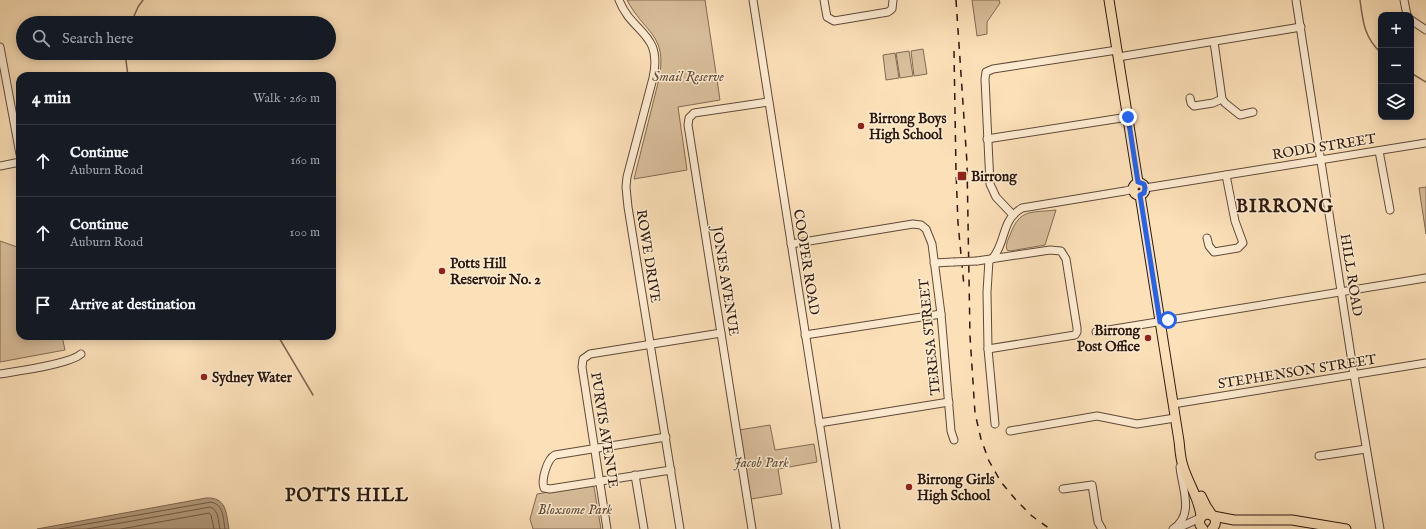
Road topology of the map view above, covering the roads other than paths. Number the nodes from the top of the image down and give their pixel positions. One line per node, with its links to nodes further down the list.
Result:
1 (619, 0): 42 (street, ROWE DRIVE)
2 (753, 0): 17 (street, COOPER ROAD)
3 (824, 0): 4 (street)
4 (893, 0)
5 (1109, 0): 14 (main road)
6 (1296, 0): 10 (street, HILL ROAD)
7 (1404, 0): 8 (street)
8 (1406, 12)
9 (1414, 22): 11 (street)
10 (1301, 27): 12 (street); 24 (street, HILL ROAD)
11 (1426, 30)
12 (1214, 42): 14 (street); 16 (street)
13 (0, 48): 20 (street)
14 (1117, 53): 19 (main road); 21 (street)
15 (1190, 98): 16 (street)
16 (1222, 99): 18 (street)
17 (768, 102): 32 (street, COOPER ROAD); 40 (street, JONES AVENUE)
18 (1253, 112)
19 (1128, 117): 21 (street); 28 (main road)
20 (16, 133)
21 (987, 139): 30 (street)
22 (1426, 143): 23 (street, RODD STREET)
23 (1379, 151): 24 (street, RODD STREET); 29 (street)
24 (1321, 159): 27 (street, RODD STREET); 36 (street, HILL ROAD)
25 (16, 163): 26 (street)
26 (0, 166)
27 (1226, 175): 28 (street, RODD STREET); 31 (street)
28 (1139, 188): 30 (street, RODD STREET); 38 (main road)
29 (1390, 210)
30 (1013, 215): 33 (street)
31 (1207, 238)
32 (791, 244): 34 (street, TERESA STREET); 41 (street, COOPER ROAD)
33 (991, 260): 34 (street, bridge); 43 (street); 43 (street)
34 (934, 263): 37 (street, TERESA STREET)
35 (1426, 278): 36 (street)
36 (1341, 291): 38 (street); 47 (street, HILL ROAD)
37 (941, 314): 41 (street); 48 (street, TERESA STREET)
38 (1160, 322): 39 (street); 49 (main road)
39 (1096, 332)
40 (721, 333): 42 (street); 72 (street, JONES AVENUE)
41 (805, 335): 51 (street, COOPER ROAD)
42 (650, 344): 54 (street, ROWE DRIVE); 57 (street, PURVIS AVENUE)
43 (988, 349): 52 (street)
44 (82, 354): 46 (street)
45 (1426, 363): 47 (street, STEPHENSON STREET)
46 (0, 374)
47 (1354, 375): 49 (street, STEPHENSON STREET); 58 (street, HILL ROAD)
48 (949, 402): 51 (street); 55 (street, TERESA STREET)
49 (1173, 404): 50 (main road)
50 (1175, 418): 53 (street); 56 (main road)
51 (819, 423): 73 (street, COOPER ROAD)
52 (995, 424)
53 (1010, 431)
54 (666, 438): 57 (street); 61 (street, ROWE DRIVE)
55 (954, 440)
56 (1179, 441): 59 (main road); 65 (main road)
57 (595, 448): 63 (street, PURVIS AVENUE); 63 (street)
58 (1366, 449): 60 (street); 80 (street, HILL ROAD)
59 (1180, 454): 66 (main road); 75 (street)
60 (1319, 456)
61 (671, 470): 62 (street); 71 (street, ROWE DRIVE)
62 (635, 475): 63 (street); 70 (street)
63 (600, 481): 69 (street, PURVIS AVENUE)
64 (1063, 489): 74 (street)
65 (1212, 515): 66 (main road); 67 (main road); 68 (main road)
66 (1200, 518): 76 (street); 78 (main road)
67 (1234, 520): 68 (main road); 79 (main road)
68 (1214, 528)
69 (607, 529)
70 (644, 529)
71 (680, 529)
72 (752, 529)
73 (836, 529)
74 (1102, 529)
75 (1173, 529)
76 (1176, 529)
77 (1182, 529): 78 (street)
78 (1203, 529)
79 (1346, 529)
80 (1380, 529)

